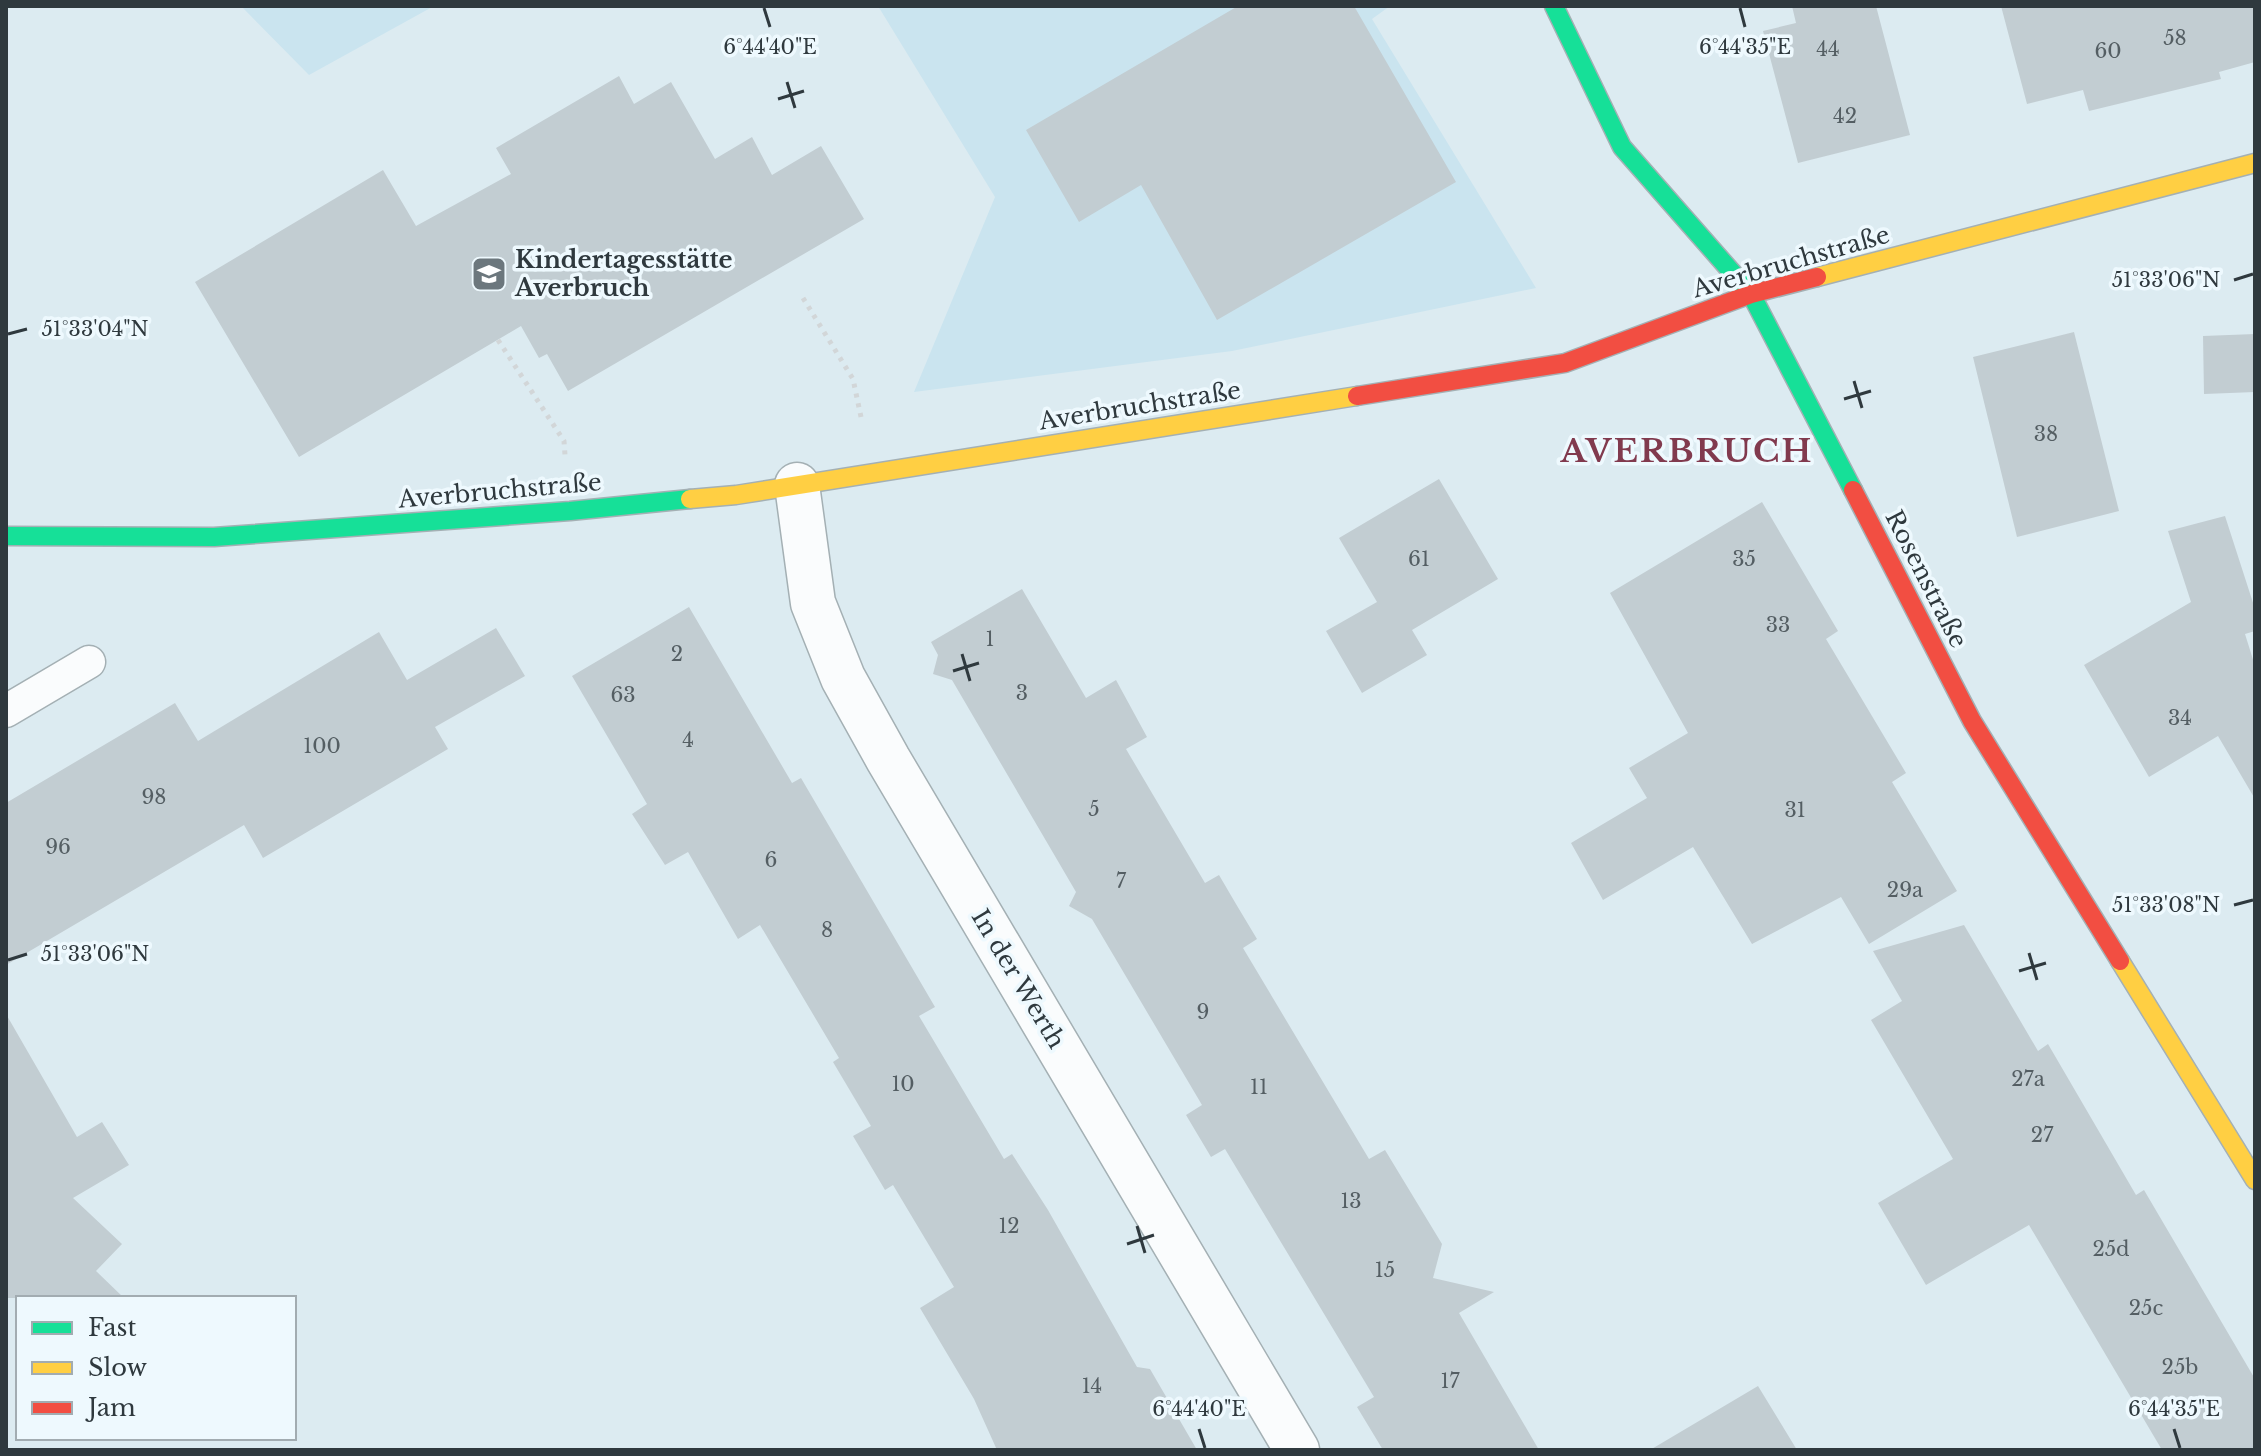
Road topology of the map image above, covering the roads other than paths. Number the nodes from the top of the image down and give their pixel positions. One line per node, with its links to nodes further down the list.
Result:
1 (1554, 6): 3 (street, Rosenstraße)
2 (2255, 163): 3 (street, Averbruchstraße)
3 (1751, 294): 4 (street, Averbruchstraße); 8 (street, Rosenstraße)
4 (797, 485): 5 (street, Averbruchstraße); 9 (street, In der Werth)
5 (6, 536)
6 (89, 662): 7 (lane)
7 (6, 711)
8 (2255, 1180)
9 (1297, 1450)

